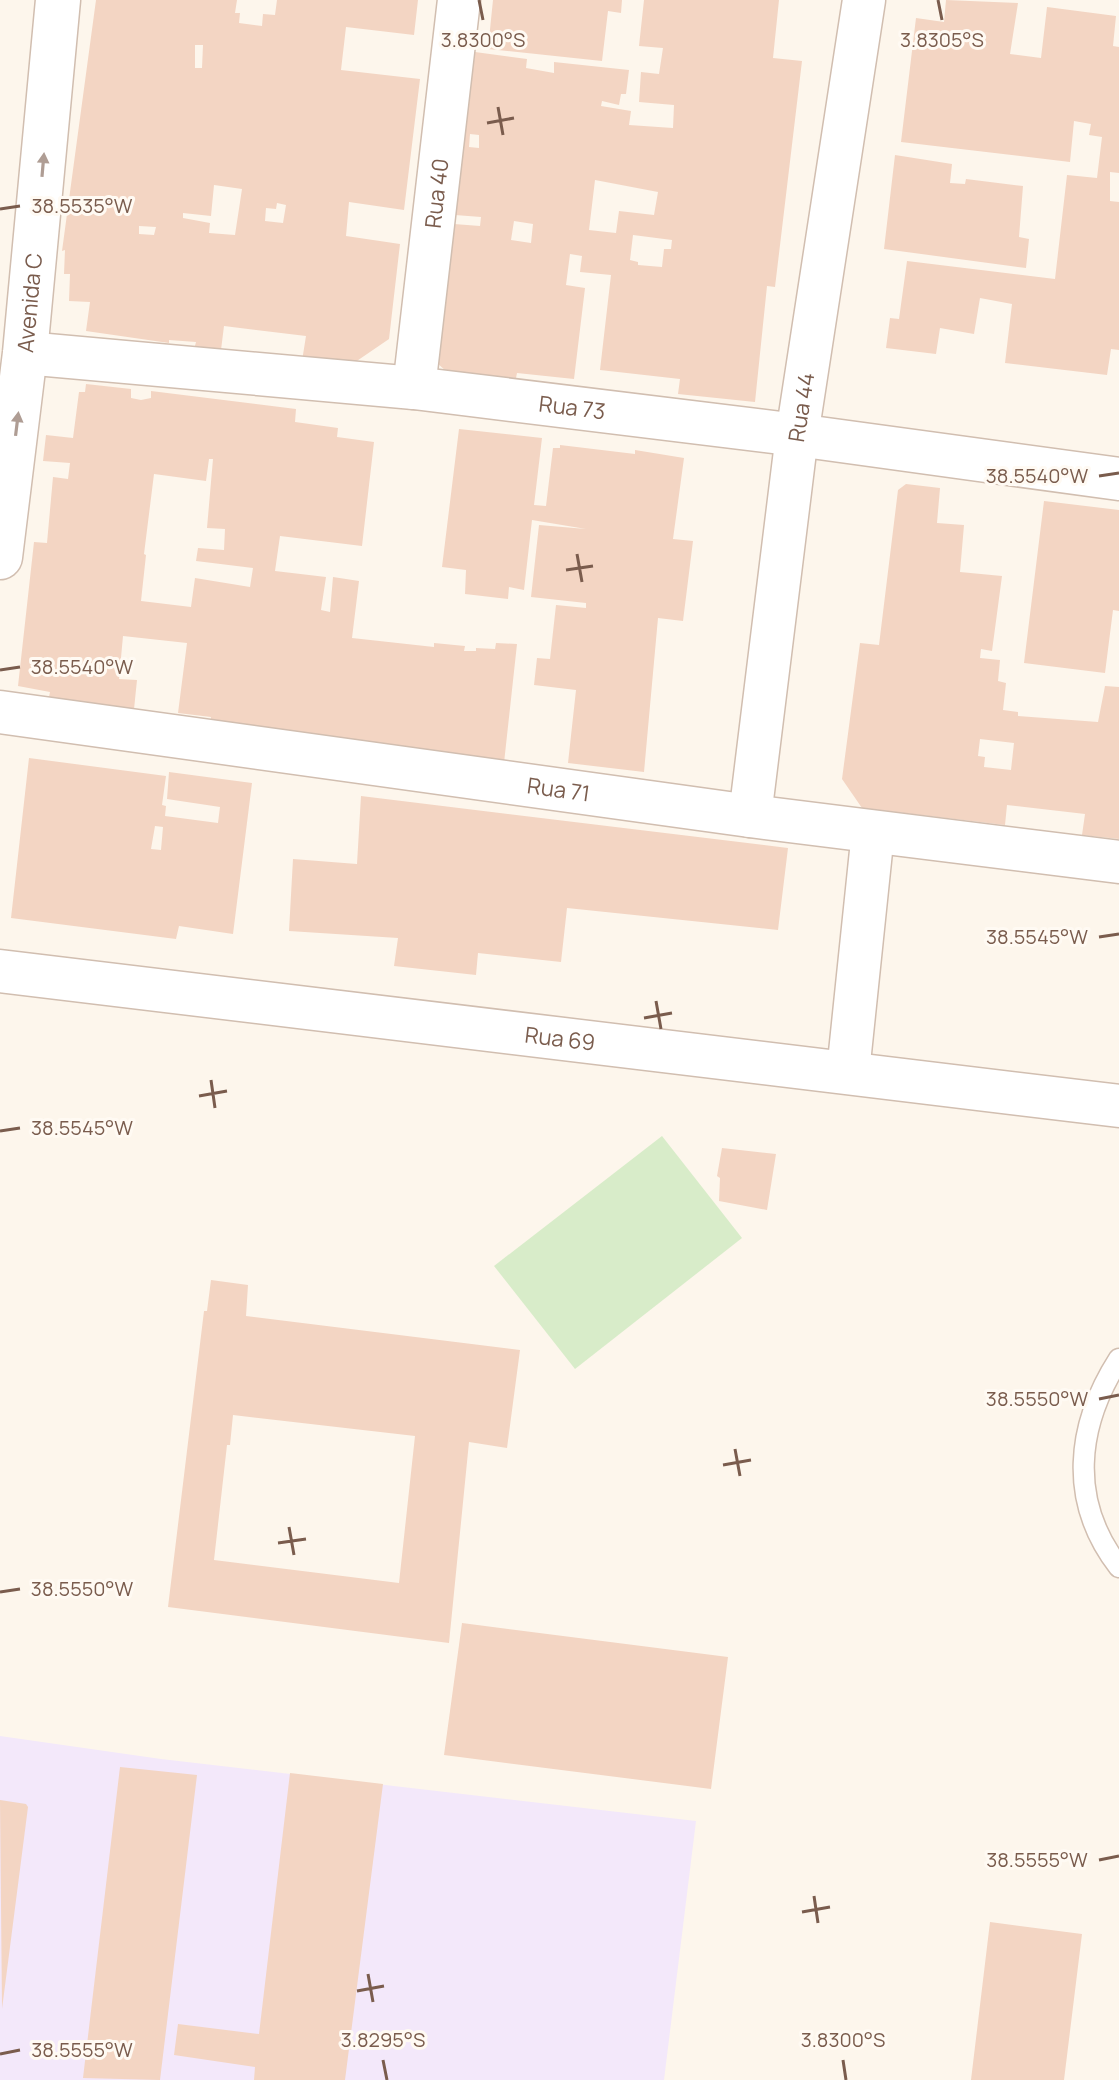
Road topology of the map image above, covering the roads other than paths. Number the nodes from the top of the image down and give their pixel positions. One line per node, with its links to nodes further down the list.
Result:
1 (58, 0): 4 (street, Avenida C, one-way to 1)
2 (459, 0): 5 (street, Rua 40)
3 (864, 0): 6 (street, Rua 44)
4 (25, 353): 5 (street, Rua 73); 8 (street, Avenida C, one-way to 4)
5 (414, 388): 6 (street, Rua 73)
6 (797, 435): 7 (street, Rua 73); 10 (street, Rua 44)
7 (1119, 479)
8 (0, 557)
9 (0, 712): 10 (street, Rua 71)
10 (750, 816): 11 (street, Rua 71)
11 (873, 832): 12 (street, Rua 71); 14 (street)
12 (1119, 862)
13 (0, 971): 14 (street, Rua 69)
14 (848, 1072): 15 (street, Rua 69)
15 (1119, 1106)
16 (1119, 1359): 17 (lane)
17 (1119, 1567)

